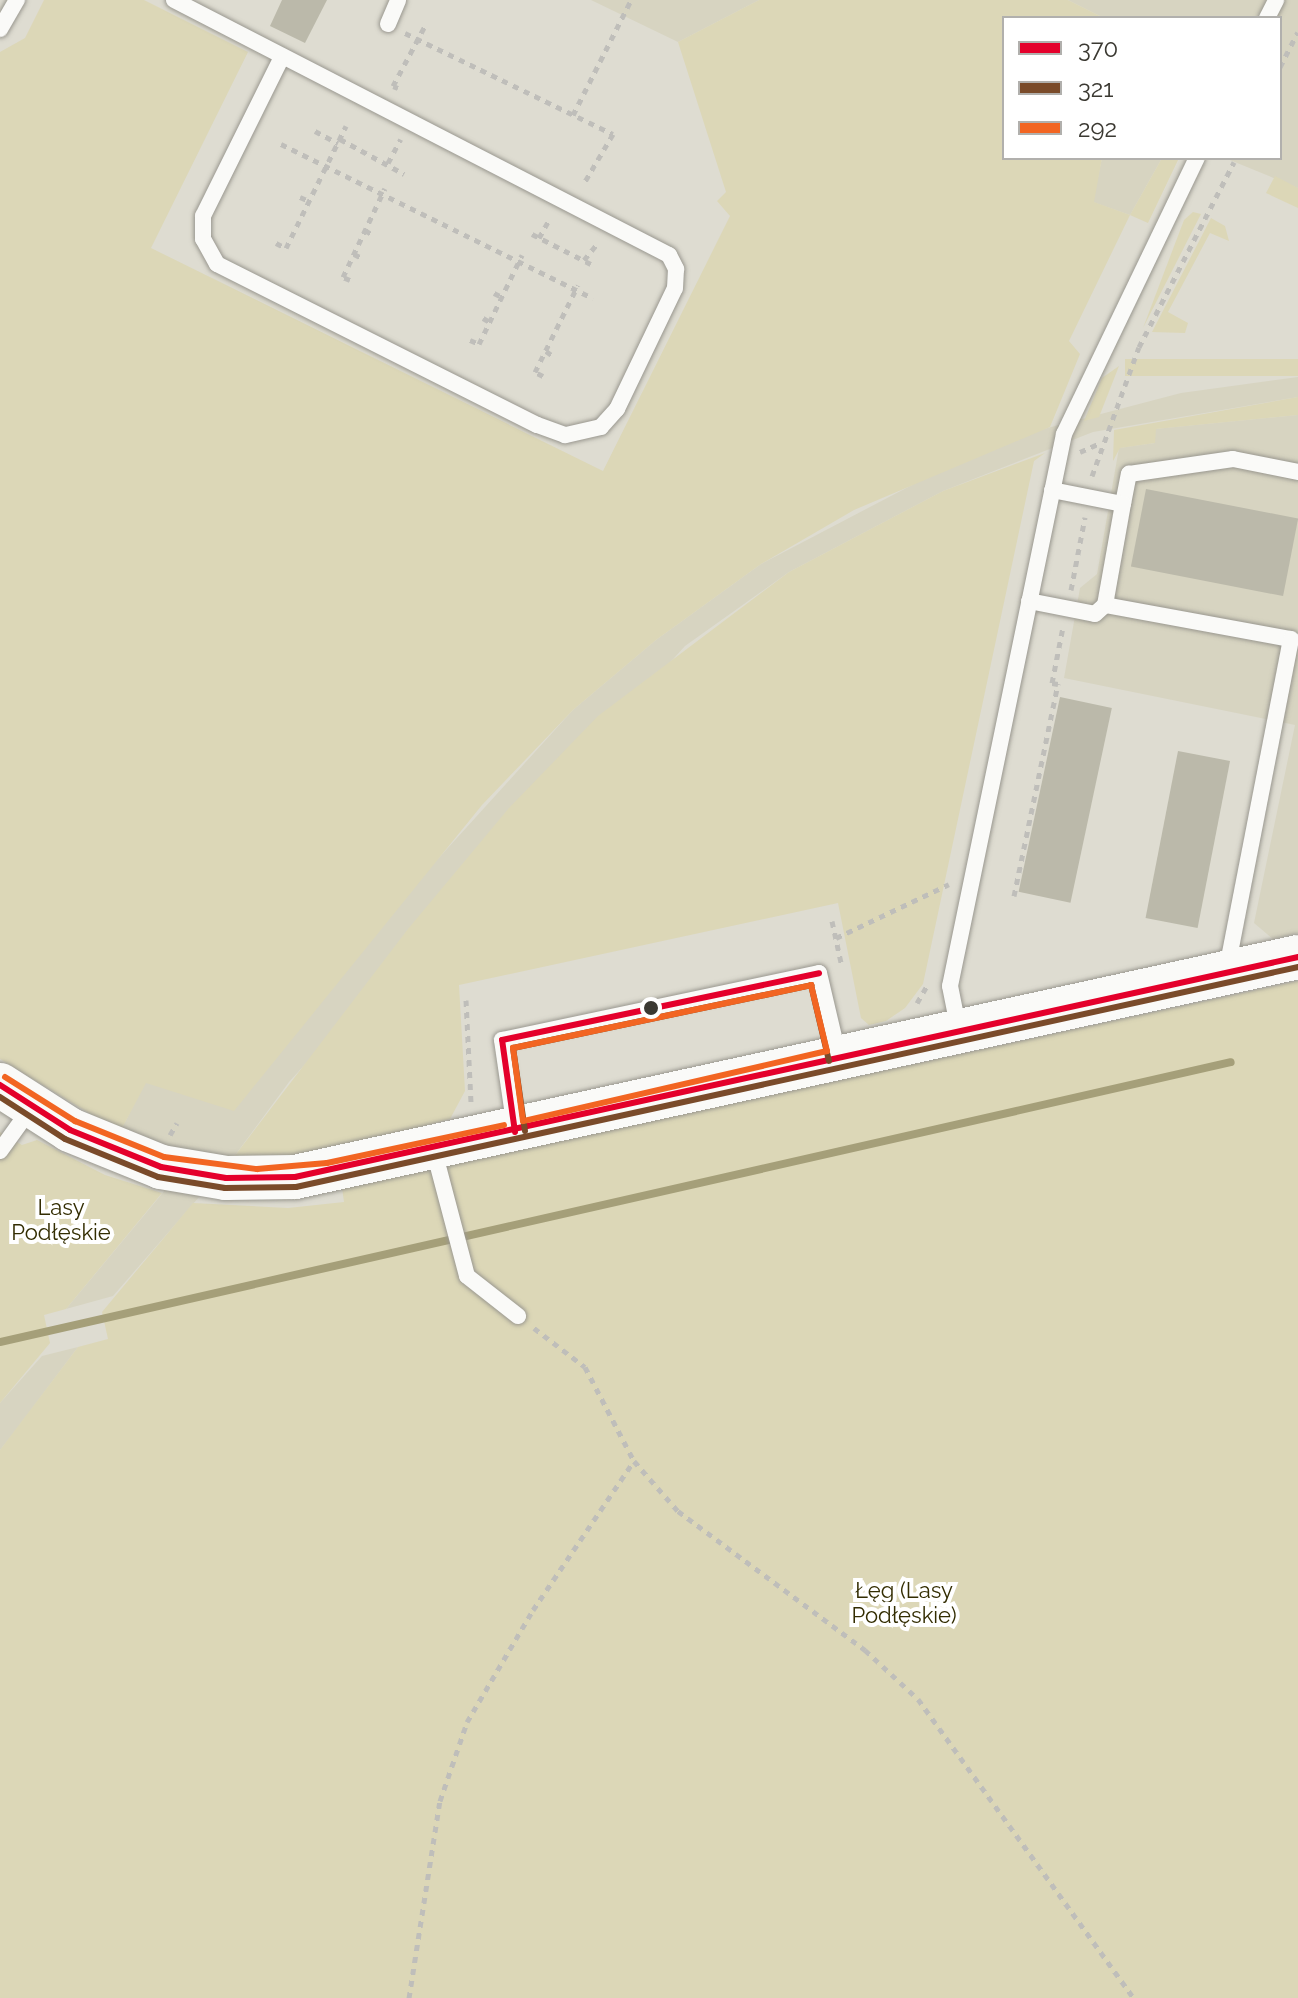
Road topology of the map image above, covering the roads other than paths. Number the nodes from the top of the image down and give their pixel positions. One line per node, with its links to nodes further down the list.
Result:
1 (17, 0): 5 (lane)
2 (174, 0): 6 (lane)
3 (398, 0): 4 (lane)
4 (388, 24)
5 (0, 29)
6 (282, 57): 6 (lane)
7 (1196, 160): 9 (lane)
8 (1298, 472): 10 (lane)
9 (1052, 490): 10 (lane); 11 (lane)
10 (1123, 504): 12 (lane)
11 (1029, 601): 12 (lane); 15 (lane)
12 (1105, 605): 14 (lane)
13 (1298, 957): 14 (street)
14 (1226, 973): 15 (street)
15 (959, 1033): 16 (street)
16 (839, 1059): 18 (street); 18 (lane)
17 (16, 1096): 19 (lane); 20 (street)
18 (515, 1132): 20 (street)
19 (0, 1151)
20 (434, 1151): 21 (lane)
21 (518, 1316)

